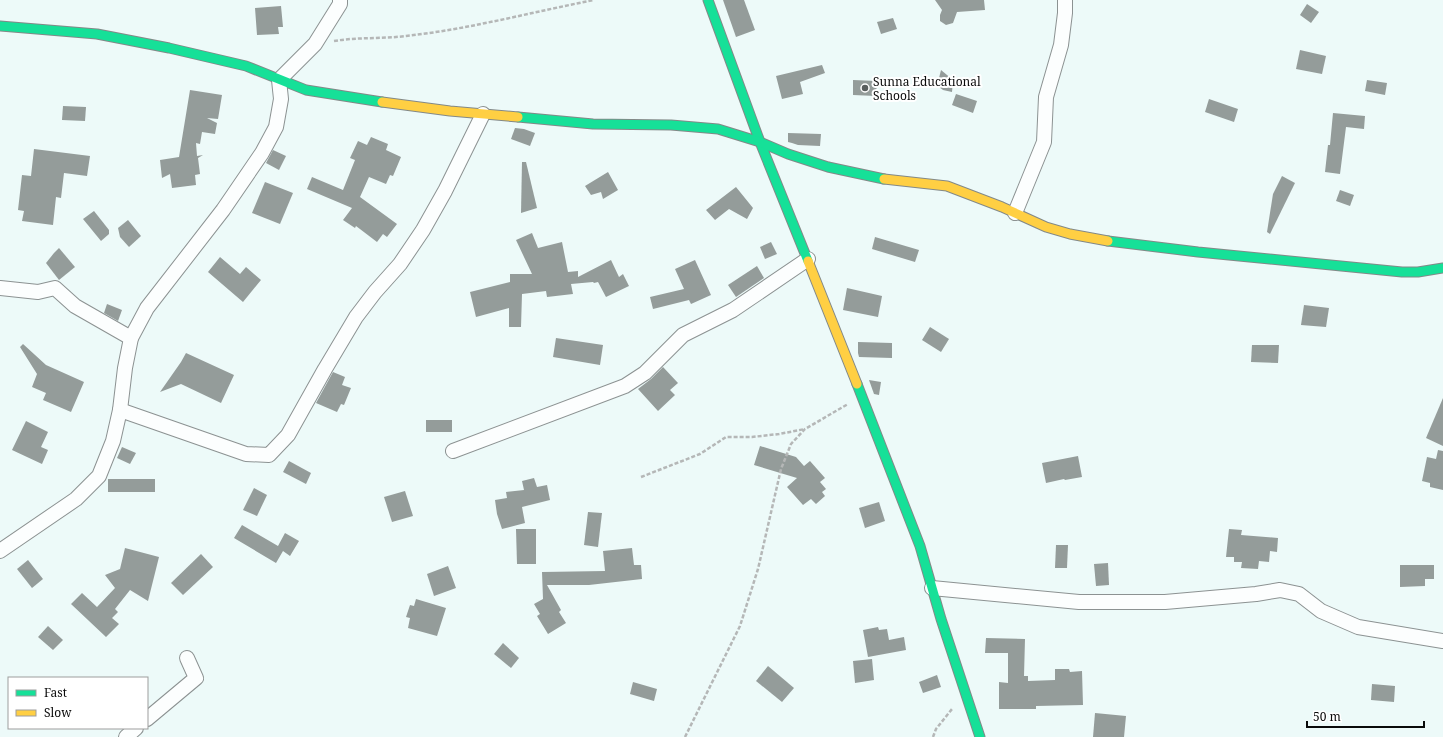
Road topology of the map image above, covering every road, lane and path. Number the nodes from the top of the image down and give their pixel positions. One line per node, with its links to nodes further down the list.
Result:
1 (340, 0): 6 (street)
2 (594, 0): 6 (path)
3 (708, 0): 9 (street)
4 (1065, 0): 10 (street)
5 (0, 26): 7 (street)
6 (315, 44): 7 (street)
7 (280, 80): 8 (street); 14 (street)
8 (483, 114): 9 (street); 16 (street)
9 (760, 142): 10 (street); 11 (street)
10 (1015, 213): 12 (street)
11 (808, 259): 15 (street); 18 (street)
12 (1443, 268)
13 (0, 288): 14 (street)
14 (131, 338): 16 (street)
15 (862, 395): 17 (path); 21 (street)
16 (120, 410): 20 (street)
17 (806, 429): 19 (path); 28 (path)
18 (453, 451)
19 (641, 476)
20 (0, 551)
21 (932, 588): 22 (street); 24 (street)
22 (1443, 640)
23 (187, 658): 25 (street)
24 (964, 690): 29 (path); 30 (street)
25 (148, 717)
26 (135, 729): 27 (street)
27 (126, 737)
28 (685, 737)
29 (933, 737)
30 (980, 737)

